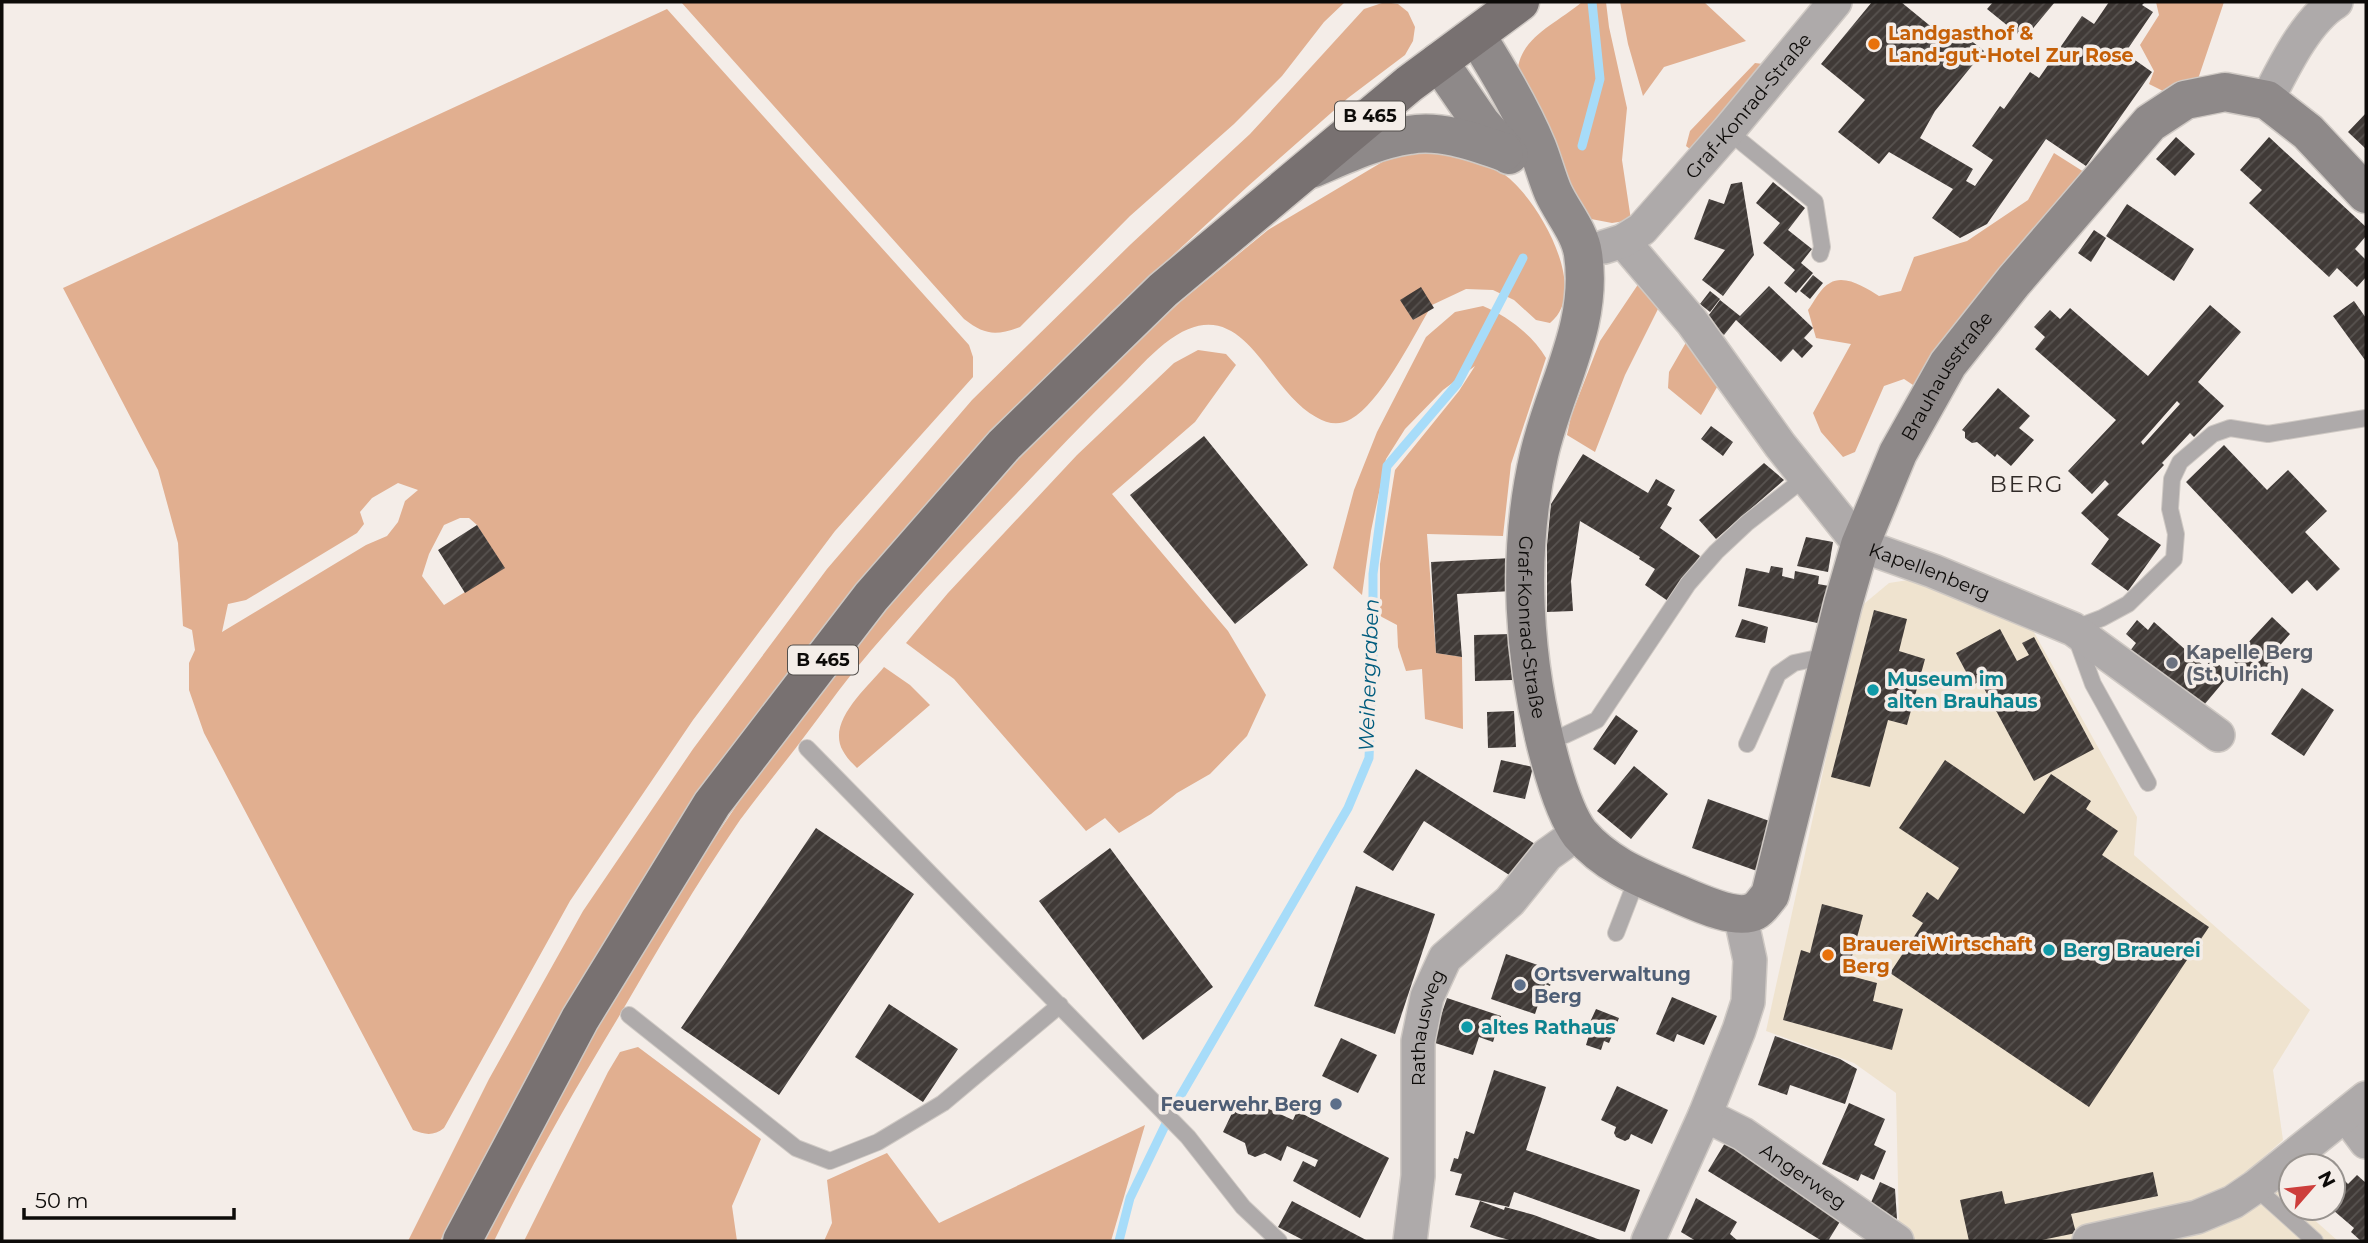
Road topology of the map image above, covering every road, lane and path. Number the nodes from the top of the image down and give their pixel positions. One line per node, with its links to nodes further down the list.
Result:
1 (1520, 2): 4 (main road, B 465)
2 (1835, 2): 7 (street, Graf-Konrad-Straße)
3 (2336, 2): 6 (street)
4 (1476, 35): 5 (main road, B 465); 10 (street)
5 (1439, 62): 8 (street); 9 (main road, B 465)
6 (2267, 100): 11 (street, Brauhausstraße); 17 (street, Brauhausstraße)
7 (1728, 131): 12 (street, Graf-Konrad-Straße); 14 (lane)
8 (1504, 152): 9 (street); 10 (street)
9 (1302, 172): 35 (main road, B 465)
10 (1553, 192): 13 (street)
11 (2366, 194)
12 (1623, 241): 13 (street, Graf-Konrad-Straße); 16 (street, Kapellenberg)
13 (1583, 251): 21 (street, Graf-Konrad-Straße)
14 (1820, 254)
15 (2366, 418): 18 (lane)
16 (1806, 477): 17 (street, Kapellenberg); 21 (lane)
17 (1860, 545): 18 (street, Kapellenberg); 19 (street, Brauhausstraße)
18 (2073, 629): 20 (street, Kapellenberg); 24 (lane)
19 (1830, 656): 22 (lane); 27 (street, Brauhausstraße)
20 (2218, 735)
21 (1545, 741): 25 (street, Graf-Konrad-Straße)
22 (1747, 744)
23 (807, 748): 29 (lane)
24 (2148, 783)
25 (1579, 832): 26 (street, Graf-Konrad-Straße); 37 (street, Rathausweg)
26 (1637, 876): 27 (street, Graf-Konrad-Straße); 28 (lane)
27 (1740, 914): 32 (street)
28 (1616, 933)
29 (1060, 1006): 30 (lane); 36 (lane)
30 (629, 1015)
31 (2356, 1106): 33 (street); 34 (street)
32 (1705, 1115): 38 (street); 39 (street, Angerweg)
33 (2366, 1142)
34 (2255, 1187): 40 (street); 41 (lane)
35 (462, 1241)
36 (1279, 1241)
37 (1410, 1241)
38 (1648, 1241)
39 (1897, 1241)
40 (2089, 1241)
41 (2315, 1241)

